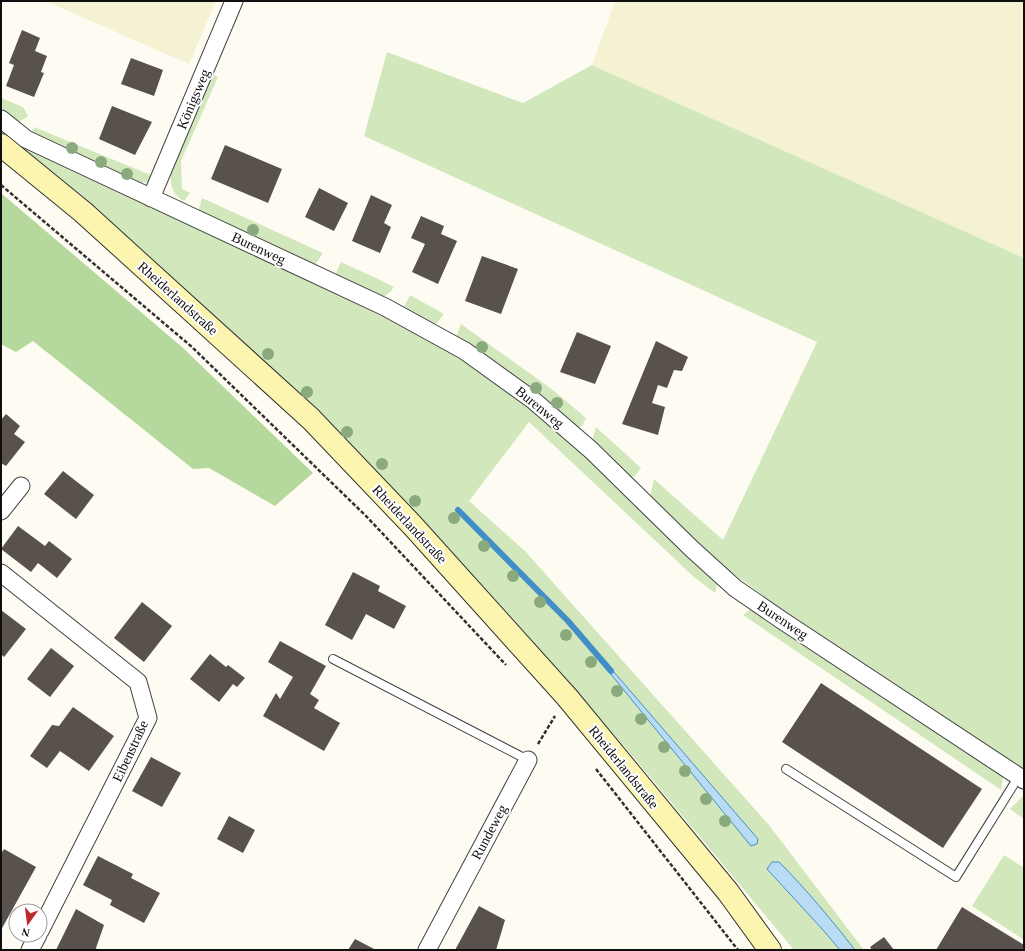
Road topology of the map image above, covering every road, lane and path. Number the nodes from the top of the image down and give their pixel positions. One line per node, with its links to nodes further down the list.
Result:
1 (234, 1): 5 (street, Königsweg)
2 (1, 119): 5 (street, Burenweg)
3 (1, 145): 19 (main road, Rheiderlandstraße)
4 (1, 185): 10 (path)
5 (152, 198): 15 (street, Burenweg)
6 (21, 486): 7 (street)
7 (1, 511)
8 (1, 573): 16 (street, Eibenstraße)
9 (333, 659): 12 (lane)
10 (507, 665)
11 (555, 716): 12 (path)
12 (528, 760): 17 (street, Rundeweg)
13 (593, 766): 18 (path)
14 (786, 768): 15 (lane)
15 (1021, 778)
16 (48, 915)
17 (426, 950)
18 (738, 950)
19 (770, 950)

